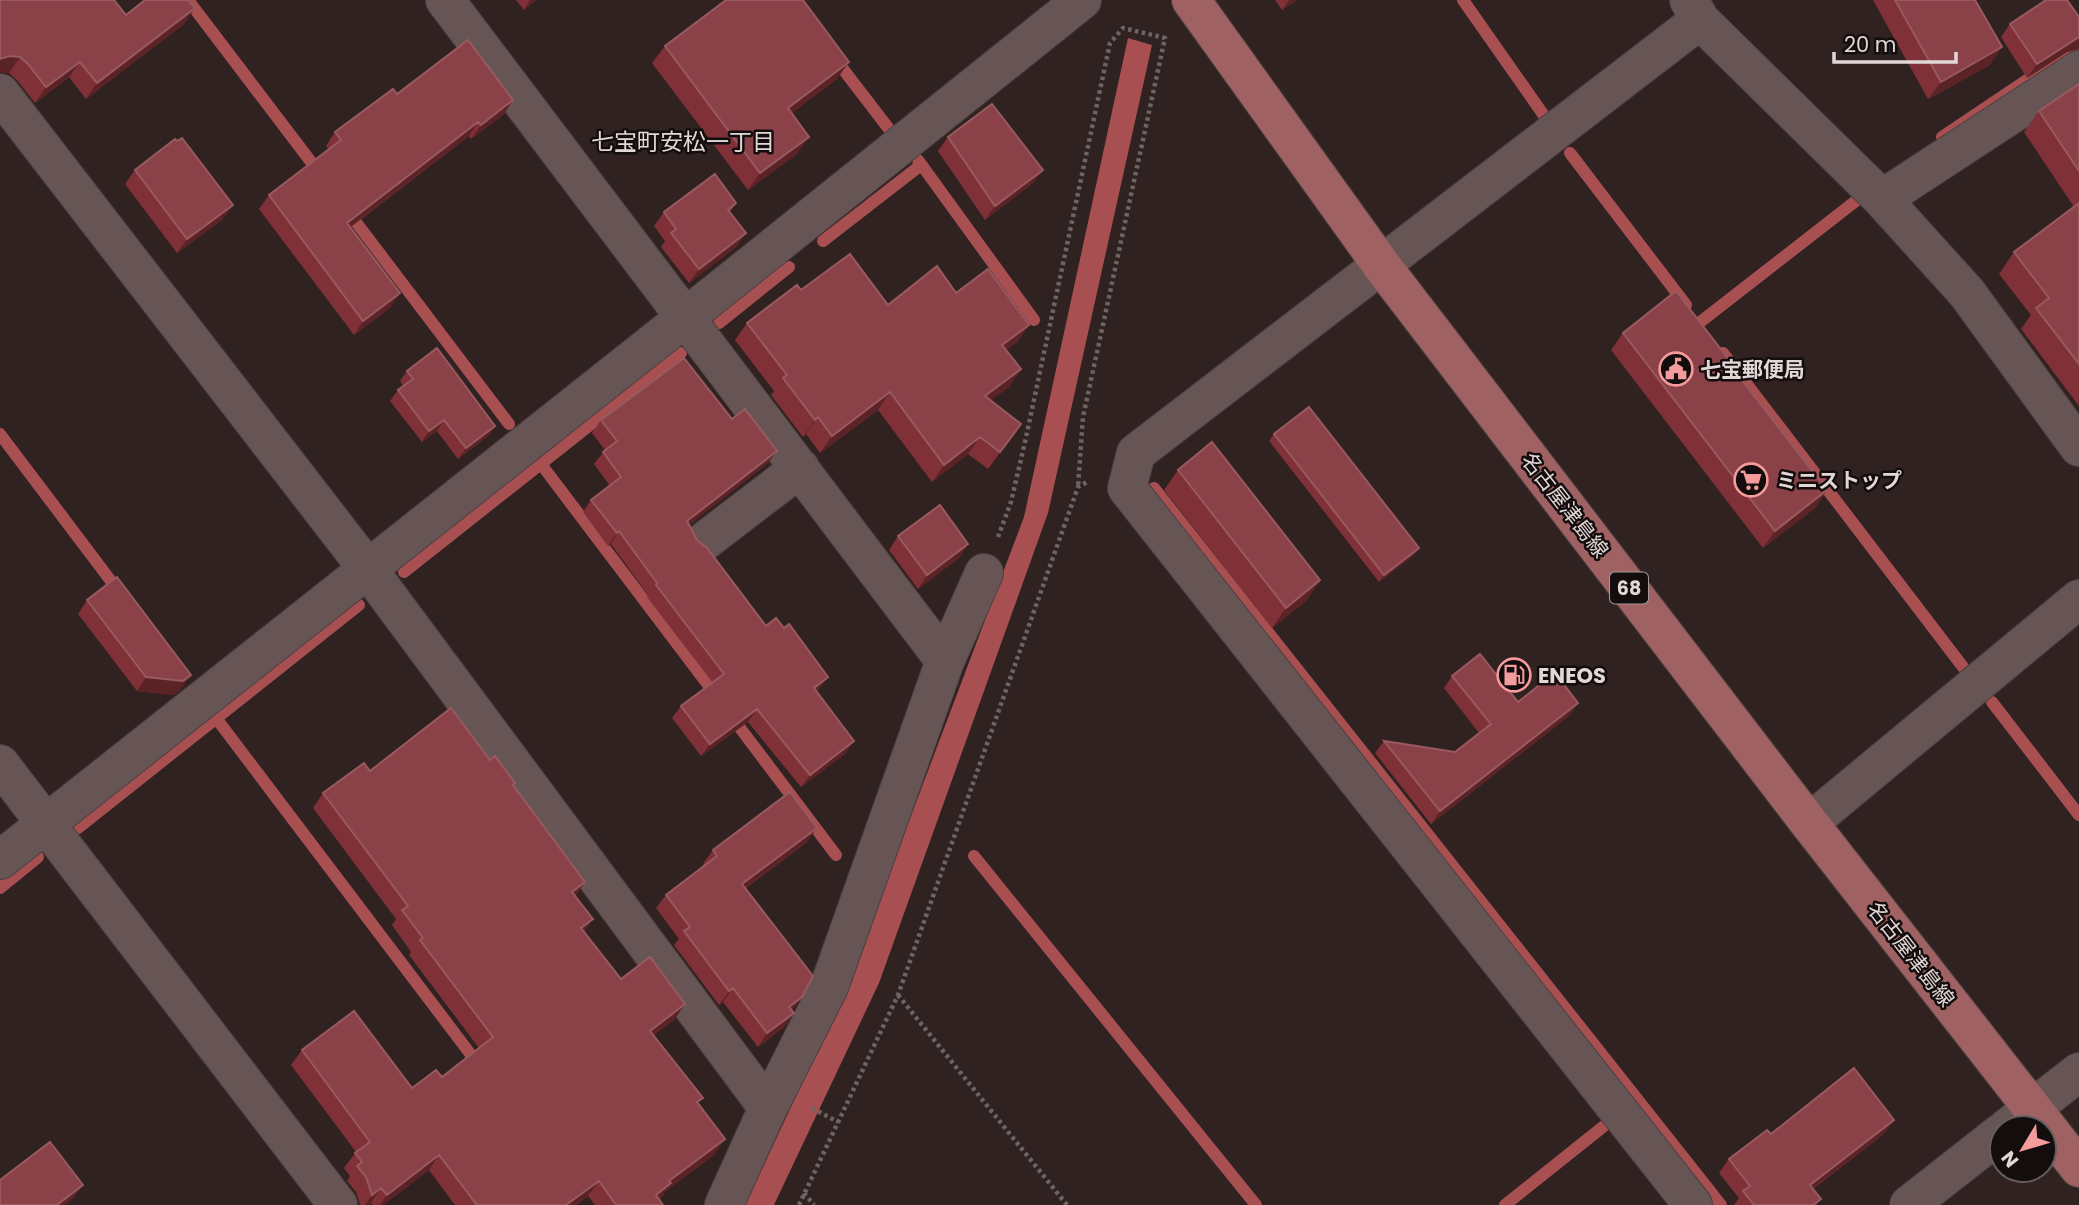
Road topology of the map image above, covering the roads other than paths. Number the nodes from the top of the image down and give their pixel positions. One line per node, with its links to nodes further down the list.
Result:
1 (445, 0): 10 (street)
2 (1082, 0): 5 (street)
3 (1191, 0): 9 (main road, 名古屋津島線 / 68)
4 (1694, 10): 8 (street); 9 (street)
5 (1043, 12): 10 (street)
6 (2079, 70): 8 (street)
7 (0, 93): 14 (street)
8 (1882, 199): 11 (street)
9 (1382, 266): 19 (main road, 名古屋津島線 / 68); 31 (street)
10 (686, 317): 12 (street); 14 (street)
11 (2079, 447)
12 (800, 468): 13 (street); 17 (street)
13 (706, 540)
14 (367, 568): 20 (street); 23 (street)
15 (984, 573): 17 (street)
16 (2079, 599): 19 (street)
17 (944, 661): 23 (street)
18 (0, 764): 20 (street)
19 (1809, 823): 24 (main road, 名古屋津島線 / 68)
20 (46, 824): 21 (street); 29 (street)
21 (0, 860)
22 (2079, 1072): 25 (street)
23 (768, 1108): 30 (street)
24 (2016, 1114)
25 (2024, 1114)
26 (1988, 1143): 32 (street)
27 (2058, 1150): 28 (main road, 名古屋津島線 / 68)
28 (2079, 1168)
29 (338, 1205)
30 (724, 1205)
31 (1693, 1205)
32 (1909, 1205)

